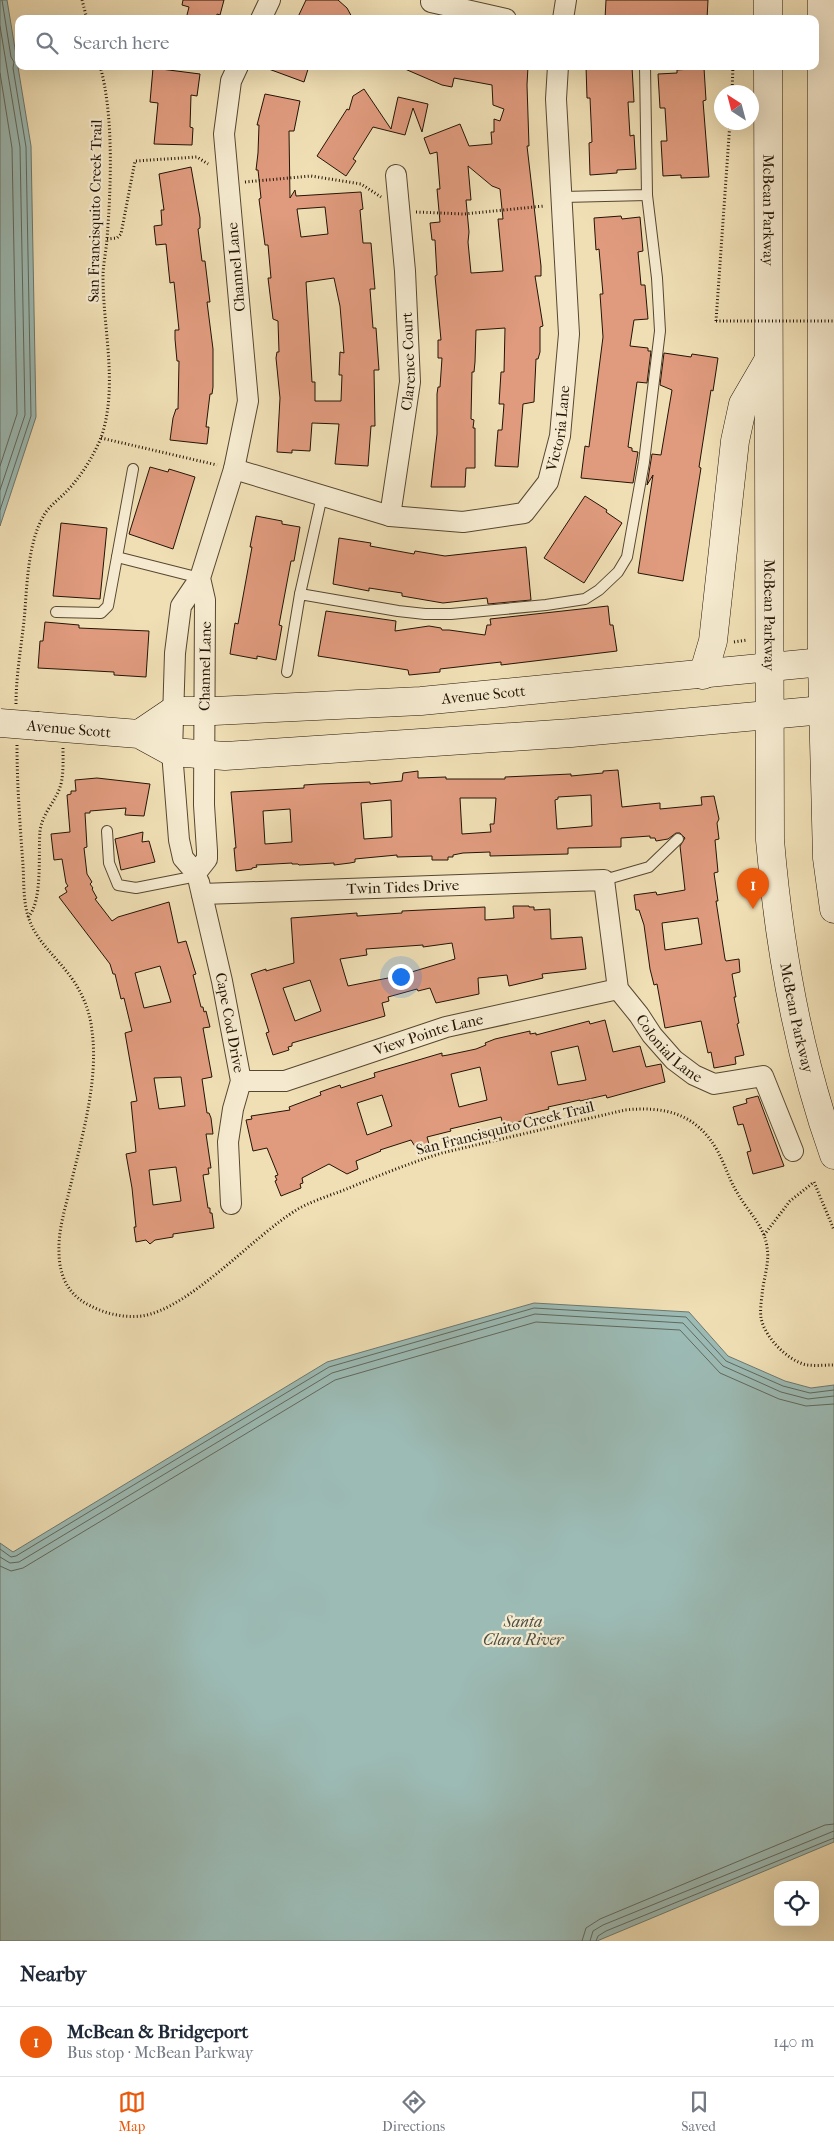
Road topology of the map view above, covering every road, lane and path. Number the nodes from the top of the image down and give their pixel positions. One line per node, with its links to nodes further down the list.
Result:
1 (82, 0): 7 (path)
2 (270, 0): 8 (street)
3 (566, 0): 10 (street)
4 (768, 0): 11 (main road)
5 (822, 0): 38 (main road)
6 (431, 2): 9 (street)
7 (86, 15)
8 (263, 15)
9 (488, 15)
10 (564, 15)
11 (768, 15)
12 (101, 70): 24 (path, San Francisquito Creek Trail)
13 (236, 70): 29 (street, Channel Lane)
14 (558, 70): 23 (street, Victoria Lane)
15 (645, 70): 22 (lane)
16 (734, 70): 18 (path)
17 (768, 70): 26 (main road, McBean Parkway)
18 (733, 85)
19 (729, 130): 25 (path, bridge)
20 (197, 157): 24 (path)
21 (396, 175): 31 (street, Clarence Court)
22 (647, 195): 23 (lane); 34 (lane)
23 (563, 197): 31 (street, Victoria Lane)
24 (107, 239): 27 (path, San Francisquito Creek Trail)
25 (834, 321)
26 (769, 360): 39 (main road, McBean Parkway); 41 (main road)
27 (101, 438): 29 (path); 46 (path, San Francisquito Creek Trail)
28 (133, 469): 32 (lane)
29 (234, 469): 30 (street, Victoria Lane); 33 (street, Channel Lane)
30 (322, 496): 31 (street, Victoria Lane); 34 (lane)
31 (390, 516)
32 (117, 557): 33 (lane); 35 (lane)
33 (200, 578): 43 (street, Cape Cod Drive); 44 (street, Channel Lane)
34 (300, 594): 40 (lane)
35 (56, 612)
36 (749, 640): 37 (path)
37 (740, 641)
38 (828, 662): 39 (main road, Avenue Scott); 42 (main road)
39 (770, 668): 41 (main road, Avenue Scott); 45 (main road, McBean Parkway)
40 (287, 672)
41 (703, 675): 44 (main road, Avenue Scott)
42 (829, 710): 45 (main road, Avenue Scott); 54 (main road)
43 (173, 711): 44 (main road, Avenue Scott); 47 (main road); 48 (street, Cape Cod Drive)
44 (204, 711): 49 (street, Channel Lane)
45 (771, 716): 49 (main road, Avenue Scott); 59 (main road, McBean Parkway)
46 (27, 726): 47 (main road, Avenue Scott); 55 (path, San Francisquito Creek Trail); 55 (path)
47 (139, 734): 48 (main road, Avenue Scott)
48 (172, 752): 49 (main road, Avenue Scott); 53 (street, Cape Cod Drive)
49 (204, 754): 53 (street)
50 (107, 831): 53 (lane)
51 (678, 839): 52 (lane)
52 (604, 880): 53 (street, Twin Tides Drive); 56 (street)
53 (199, 881): 57 (street, Cape Cod Drive)
54 (834, 909)
55 (28, 917): 62 (path, San Francisquito Creek Trail)
56 (618, 989): 57 (street, View Pointe Lane); 58 (street, Colonial Lane)
57 (241, 1082): 60 (street, Cape Cod Drive)
58 (793, 1151)
59 (834, 1155)
60 (230, 1204)
61 (834, 1230): 62 (path)
62 (764, 1235): 63 (path, San Francisquito Creek Trail)
63 (834, 1365)

